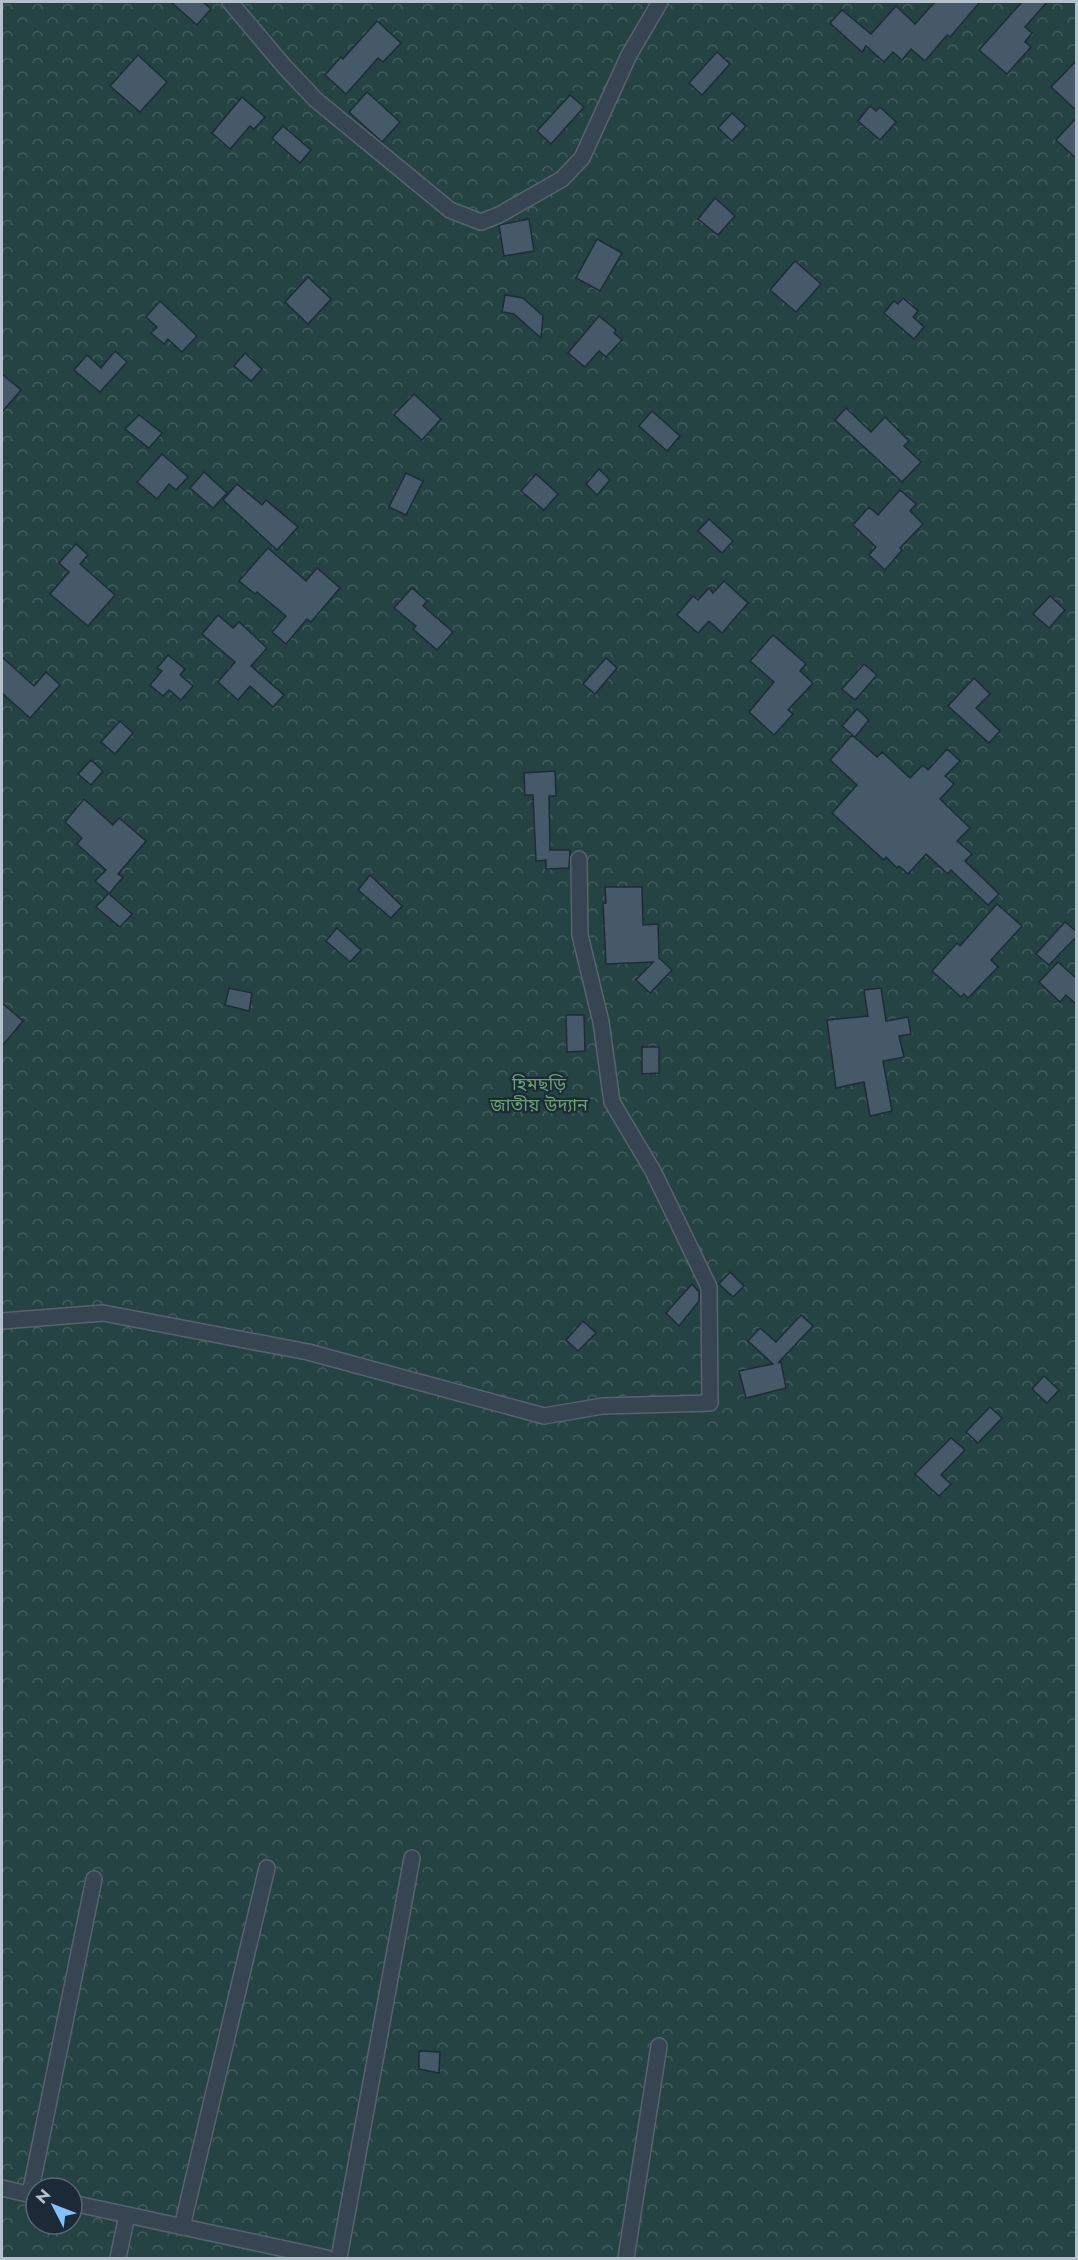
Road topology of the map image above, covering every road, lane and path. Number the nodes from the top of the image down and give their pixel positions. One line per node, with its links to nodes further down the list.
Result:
1 (230, 2): 2 (street)
2 (660, 2)
3 (579, 859): 4 (street)
4 (2, 1321)
5 (412, 1858): 18 (street)
6 (267, 1868): 14 (street)
7 (94, 1879): 9 (street)
8 (659, 2046): 19 (street)
9 (37, 2176)
10 (2, 2188): 11 (street)
11 (24, 2193)
12 (84, 2206): 13 (street)
13 (127, 2215): 14 (street); 16 (street)
14 (182, 2227): 15 (street)
15 (279, 2253): 17 (street)
16 (118, 2259)
17 (327, 2259)
18 (339, 2259)
19 (626, 2259)

